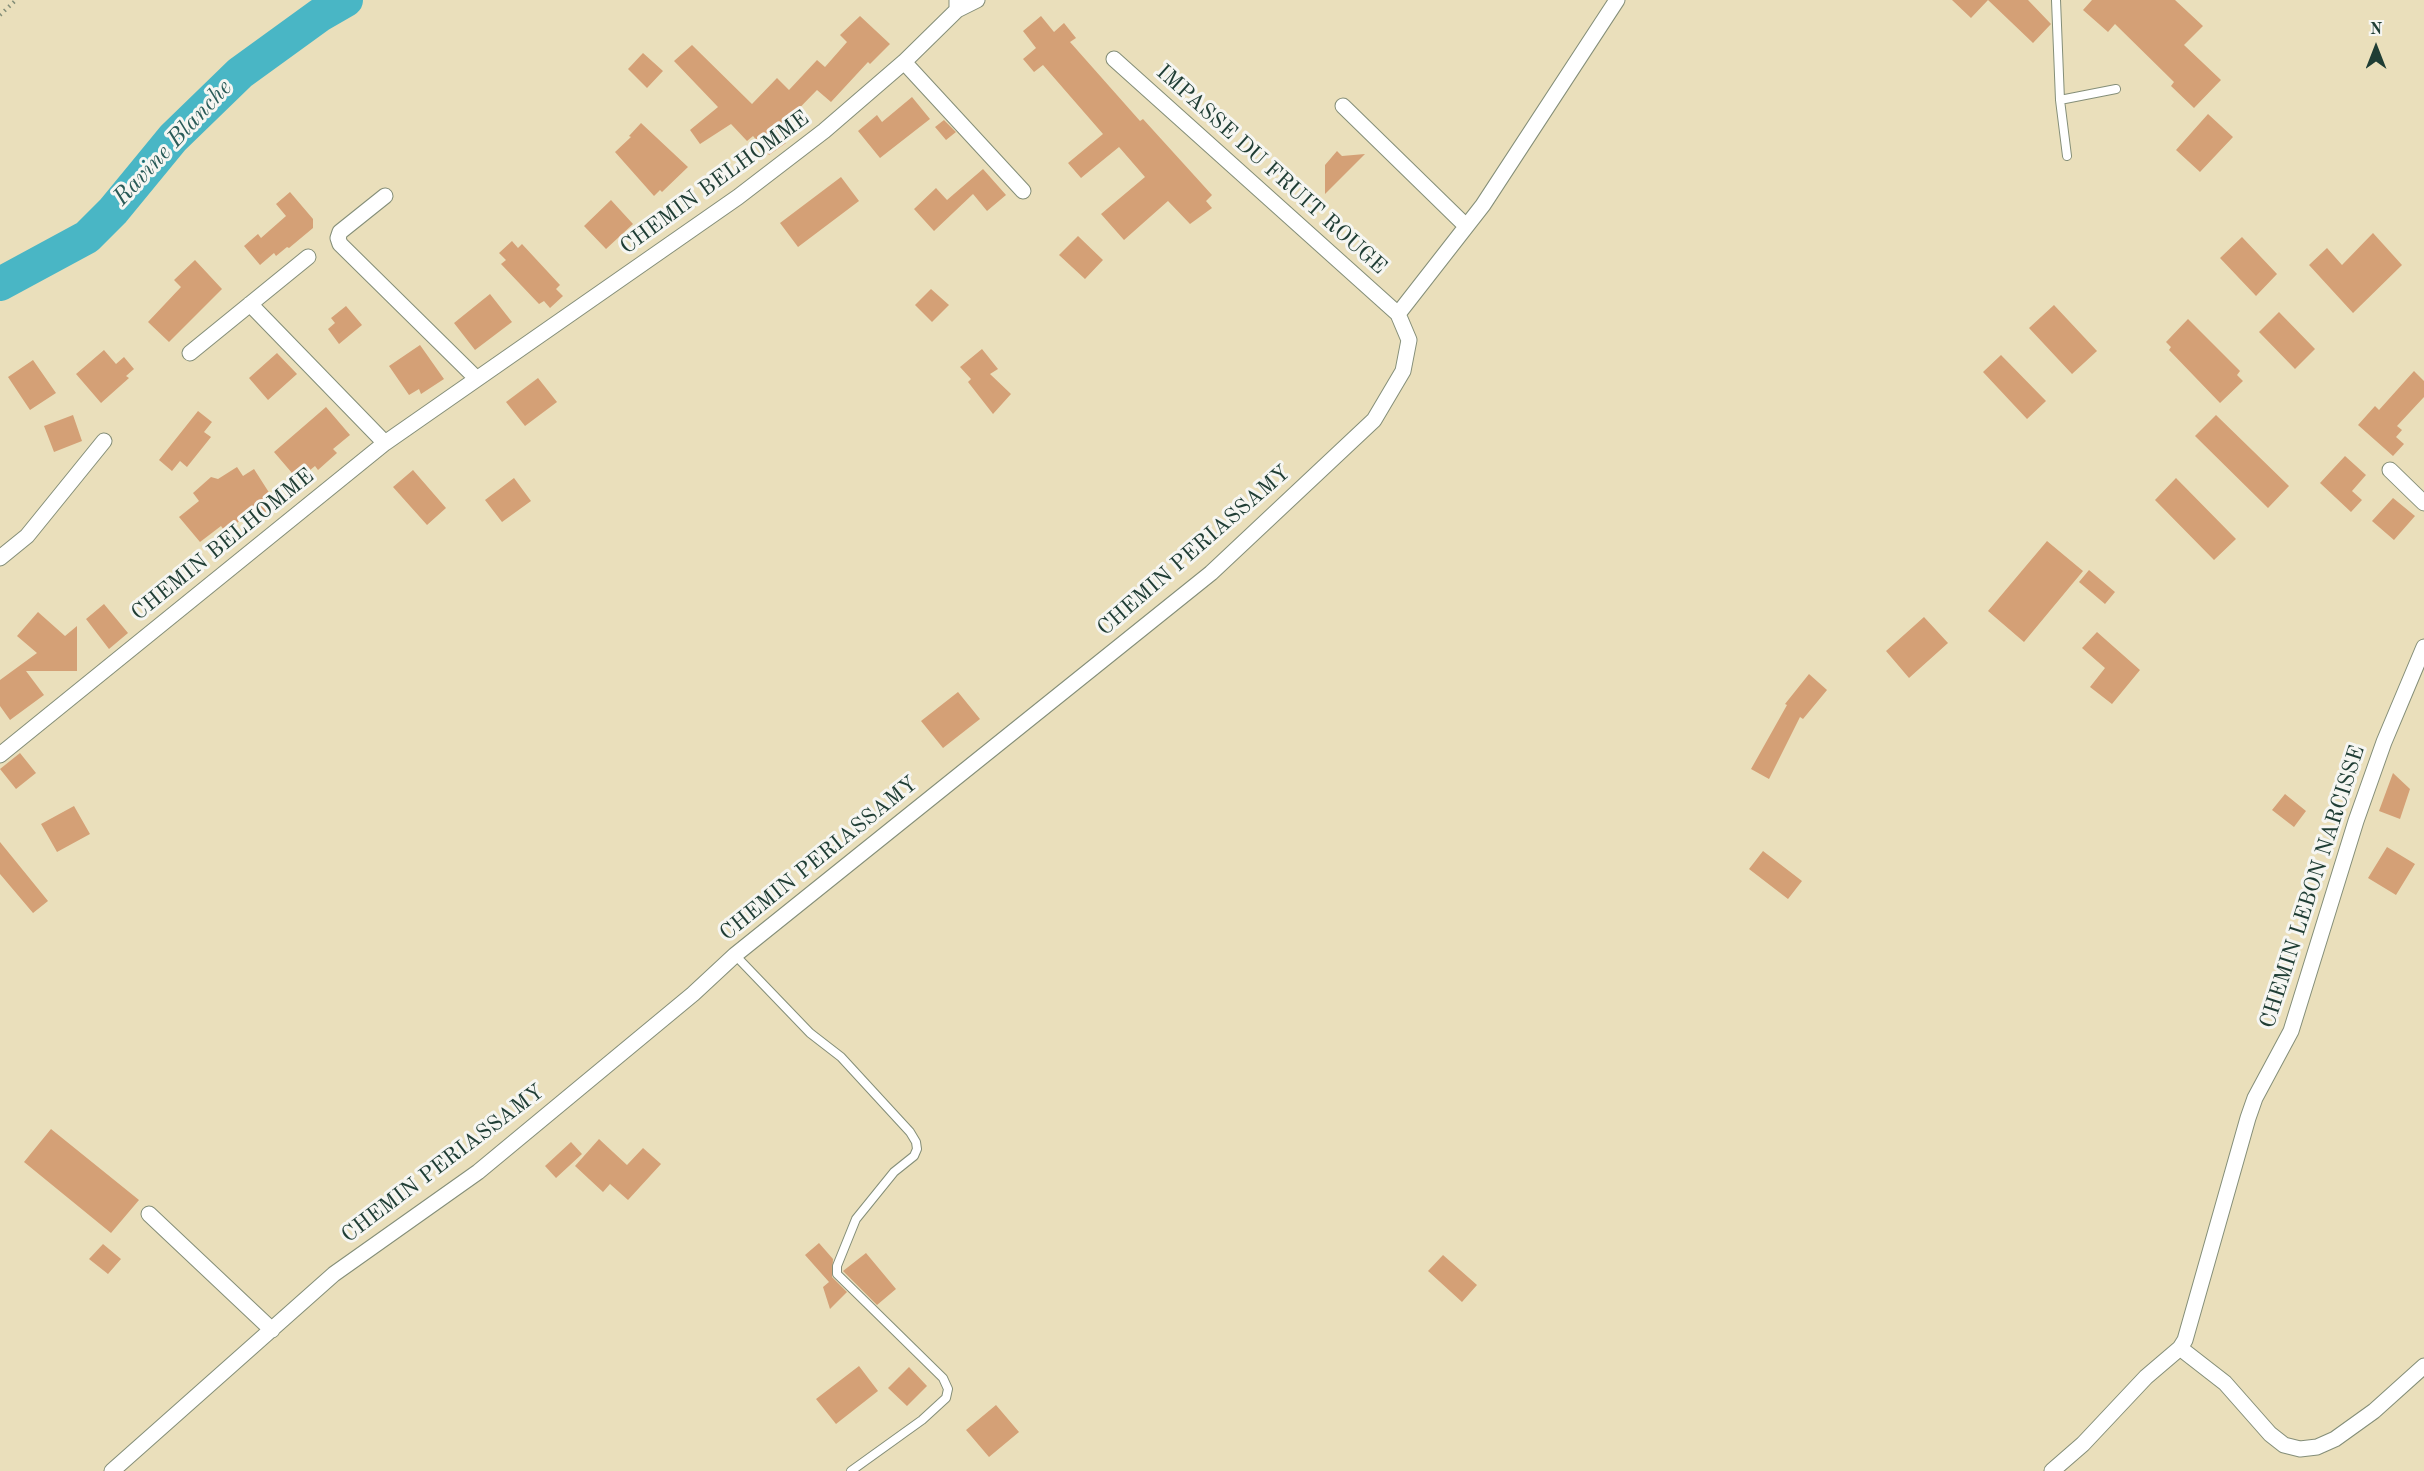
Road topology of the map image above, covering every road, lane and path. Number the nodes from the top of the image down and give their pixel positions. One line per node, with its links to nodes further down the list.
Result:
1 (16, 0): 6 (path)
2 (976, 0): 5 (street, CHEMIN BELHOMME)
3 (1617, 0): 15 (street)
4 (2056, 0): 10 (lane)
5 (957, 5): 8 (street, CHEMIN BELHOMME)
6 (0, 15)
7 (1114, 59): 18 (street, IMPASSE DU FRUIT ROUGE)
8 (904, 62): 13 (street); 20 (street, CHEMIN BELHOMME)
9 (2116, 89): 10 (lane)
10 (2060, 100): 12 (lane)
11 (1343, 106): 15 (street)
12 (2067, 156)
13 (1023, 191)
14 (384, 196): 20 (street)
15 (1466, 226): 18 (street)
16 (308, 257): 17 (street)
17 (250, 303): 19 (street); 22 (street)
18 (1398, 314): 28 (street, CHEMIN PERIASSAMY)
19 (190, 352)
20 (476, 378): 22 (street, CHEMIN BELHOMME)
21 (104, 441): 25 (street)
22 (385, 443): 27 (street, CHEMIN BELHOMME)
23 (2390, 470): 24 (street)
24 (2424, 503)
25 (0, 558)
26 (2424, 647): 31 (street, CHEMIN LEBON NARCISSE)
27 (2, 754)
28 (735, 955): 30 (street, CHEMIN PERIASSAMY); 34 (lane)
29 (148, 1214): 30 (street)
30 (272, 1330): 33 (street, CHEMIN PERIASSAMY)
31 (2180, 1348): 32 (street); 35 (street, CHEMIN LEBON NARCISSE)
32 (2424, 1366)
33 (112, 1471)
34 (851, 1471)
35 (2052, 1471)

